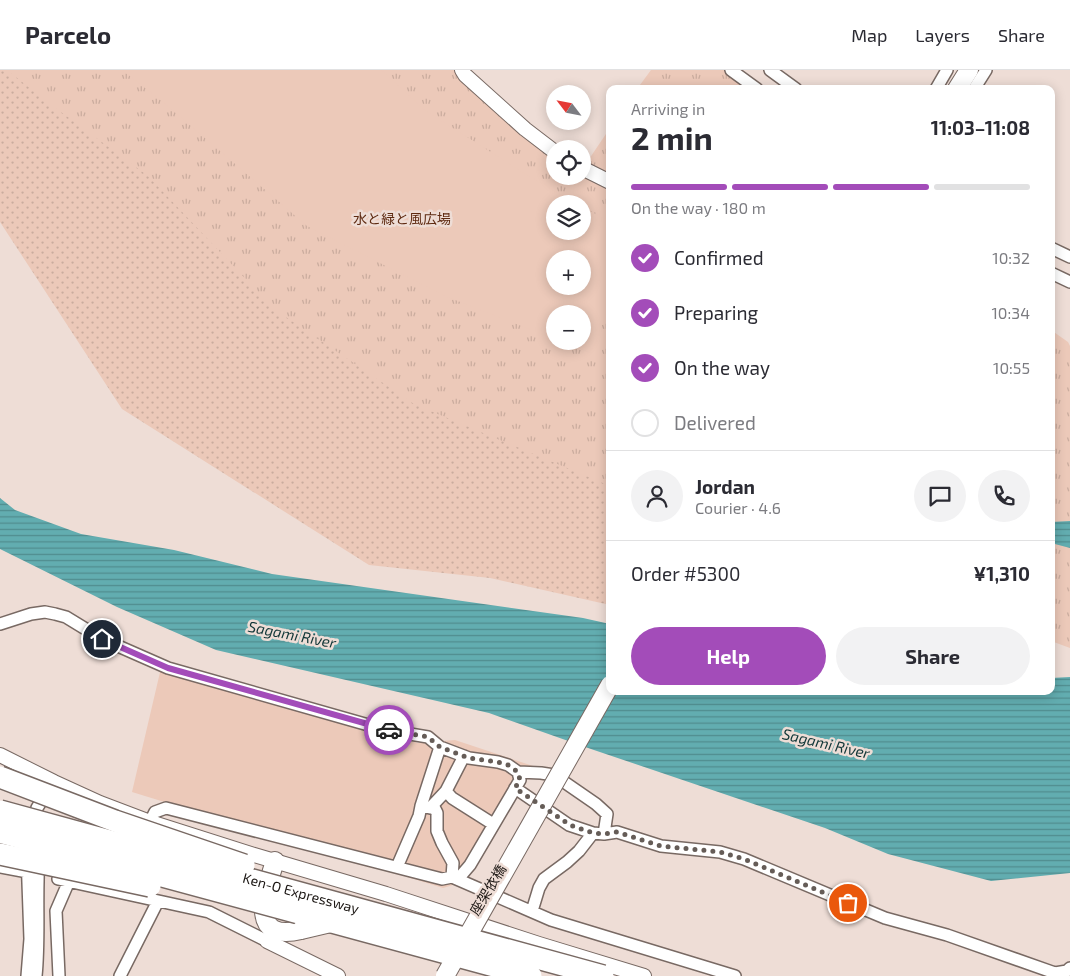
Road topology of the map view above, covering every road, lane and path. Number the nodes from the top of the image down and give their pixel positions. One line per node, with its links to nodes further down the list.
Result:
1 (462, 70): 12 (street)
2 (731, 70): 7 (street)
3 (770, 70): 8 (street)
4 (947, 70): 9 (street)
5 (969, 70): 10 (main road)
6 (986, 70): 11 (street)
7 (752, 85)
8 (791, 85)
9 (938, 85)
10 (960, 85)
11 (977, 85)
12 (546, 145)
13 (591, 172): 14 (street)
14 (606, 180)
15 (1055, 250): 16 (street)
16 (1070, 256)
17 (1055, 275): 18 (street)
18 (1070, 282)
19 (0, 624): 21 (street)
20 (606, 692): 48 (main road, 座架依橋, bridge)
21 (440, 747): 23 (street); 29 (street)
22 (0, 755): 26 (street)
23 (464, 756): 24 (street); 28 (street)
24 (518, 772): 27 (street); 34 (street)
25 (0, 776): 45 (highway, bridge)
26 (54, 782): 31 (street); 39 (street)
27 (515, 788): 32 (street); 34 (street)
28 (446, 791): 29 (street); 32 (street)
29 (427, 806): 38 (street); 40 (street)
30 (0, 811): 45 (highway, Ken-O Expressway, bridge)
31 (150, 822): 36 (street); 38 (street)
32 (494, 824): 40 (street)
33 (0, 832): 46 (highway, Ken-O Expressway, bridge)
34 (598, 833): 42 (street); 49 (street)
35 (0, 854): 46 (highway, bridge)
36 (275, 861): 43 (street); 48 (main road, bridge)
37 (0, 867): 39 (street)
38 (397, 867): 40 (street)
39 (32, 873): 50 (street); 51 (street)
40 (455, 878): 42 (street)
41 (158, 901): 47 (street); 52 (street); 53 (street)
42 (532, 911): 62 (street)
43 (466, 920): 44 (street); 55 (street)
44 (480, 925): 57 (street); 61 (street)
45 (438, 931): 60 (highway, Ken-O Expressway, bridge)
46 (385, 936): 58 (highway, Ken-O Expressway, bridge)
47 (267, 941): 54 (street)
48 (461, 941): 55 (main road, 座架依橋); 56 (main road, 座架依橋, bridge); 59 (main road)
49 (1070, 968)
50 (27, 976)
51 (36, 976)
52 (59, 976)
53 (120, 976)
54 (338, 976)
55 (438, 976)
56 (445, 976)
57 (451, 976)
58 (531, 976)
59 (564, 976)
60 (603, 976)
61 (644, 976)
62 (735, 976)

